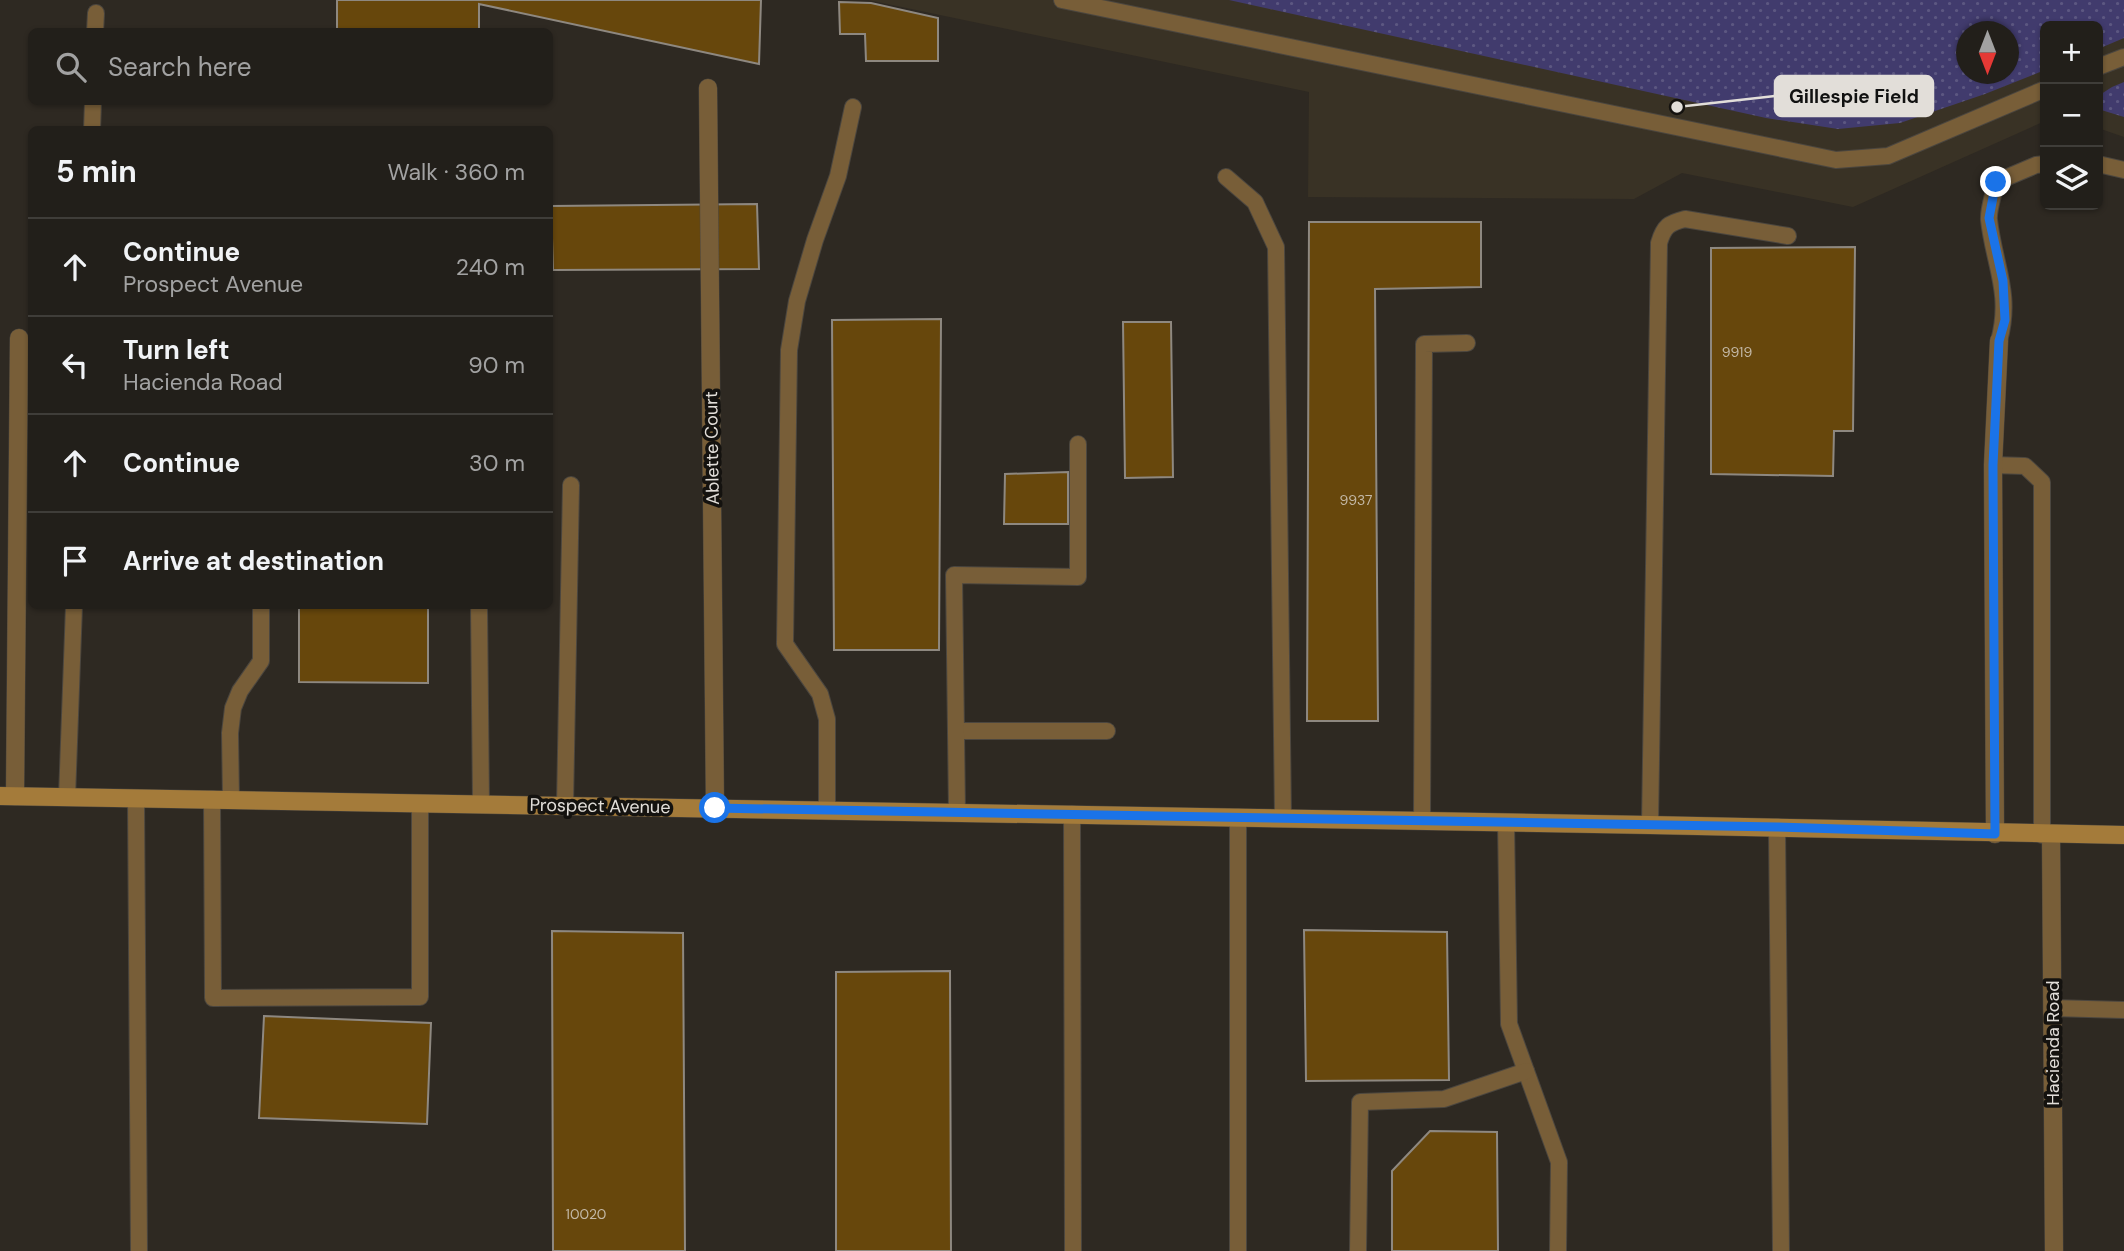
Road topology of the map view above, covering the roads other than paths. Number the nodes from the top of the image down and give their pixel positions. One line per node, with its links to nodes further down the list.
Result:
1 (1062, 0): 7 (lane)
2 (96, 13): 3 (lane)
3 (95, 28)
4 (2124, 57): 5 (lane)
5 (2103, 65)
6 (708, 88): 35 (street, Ablette Court)
7 (2040, 91)
8 (93, 105): 10 (lane)
9 (853, 107): 36 (lane)
10 (92, 126)
11 (2040, 165): 17 (lane)
12 (2103, 165): 13 (lane)
13 (2124, 170)
14 (1226, 177): 40 (lane)
15 (1788, 236): 43 (lane)
16 (19, 338): 27 (street)
17 (1999, 341): 20 (street)
18 (1467, 343): 41 (lane)
19 (1078, 443): 25 (lane)
20 (1993, 465): 45 (street); 46 (lane)
21 (571, 485): 34 (lane)
22 (74, 609): 28 (lane)
23 (261, 609): 31 (lane)
24 (478, 609): 33 (lane)
25 (956, 731): 26 (lane); 37 (lane)
26 (1107, 731)
27 (8, 796): 28 (main road, Prospect Avenue)
28 (67, 797): 29 (main road, Prospect Avenue)
29 (136, 798): 30 (main road, Prospect Avenue); 51 (lane)
30 (212, 799): 31 (main road, Prospect Avenue); 32 (lane)
31 (231, 800): 32 (main road, Prospect Avenue)
32 (420, 803): 33 (main road, Prospect Avenue)
33 (481, 804): 34 (main road, Prospect Avenue)
34 (565, 805): 35 (main road, Prospect Avenue)
35 (715, 808): 36 (main road, Prospect Avenue)
36 (827, 810): 37 (main road, Prospect Avenue)
37 (957, 812): 38 (main road, Prospect Avenue)
38 (1072, 814): 39 (main road, Prospect Avenue); 52 (lane)
39 (1237, 817): 40 (main road, Prospect Avenue); 53 (lane)
40 (1283, 818): 41 (main road, Prospect Avenue)
41 (1422, 821): 42 (main road, Prospect Avenue)
42 (1506, 822): 43 (main road, Prospect Avenue); 50 (lane)
43 (1650, 825): 44 (main road, Prospect Avenue)
44 (1777, 827): 45 (main road, Prospect Avenue); 56 (lane)
45 (1995, 834): 46 (main road, Prospect Avenue)
46 (2047, 835): 47 (main road, Prospect Avenue); 48 (street, Hacienda Road)
47 (2124, 835)
48 (2052, 1008): 49 (lane); 57 (street, Hacienda Road)
49 (2124, 1010)
50 (1526, 1071): 54 (lane); 55 (lane)
51 (139, 1251)
52 (1073, 1251)
53 (1238, 1251)
54 (1359, 1251)
55 (1558, 1251)
56 (1781, 1251)
57 (2054, 1251)

